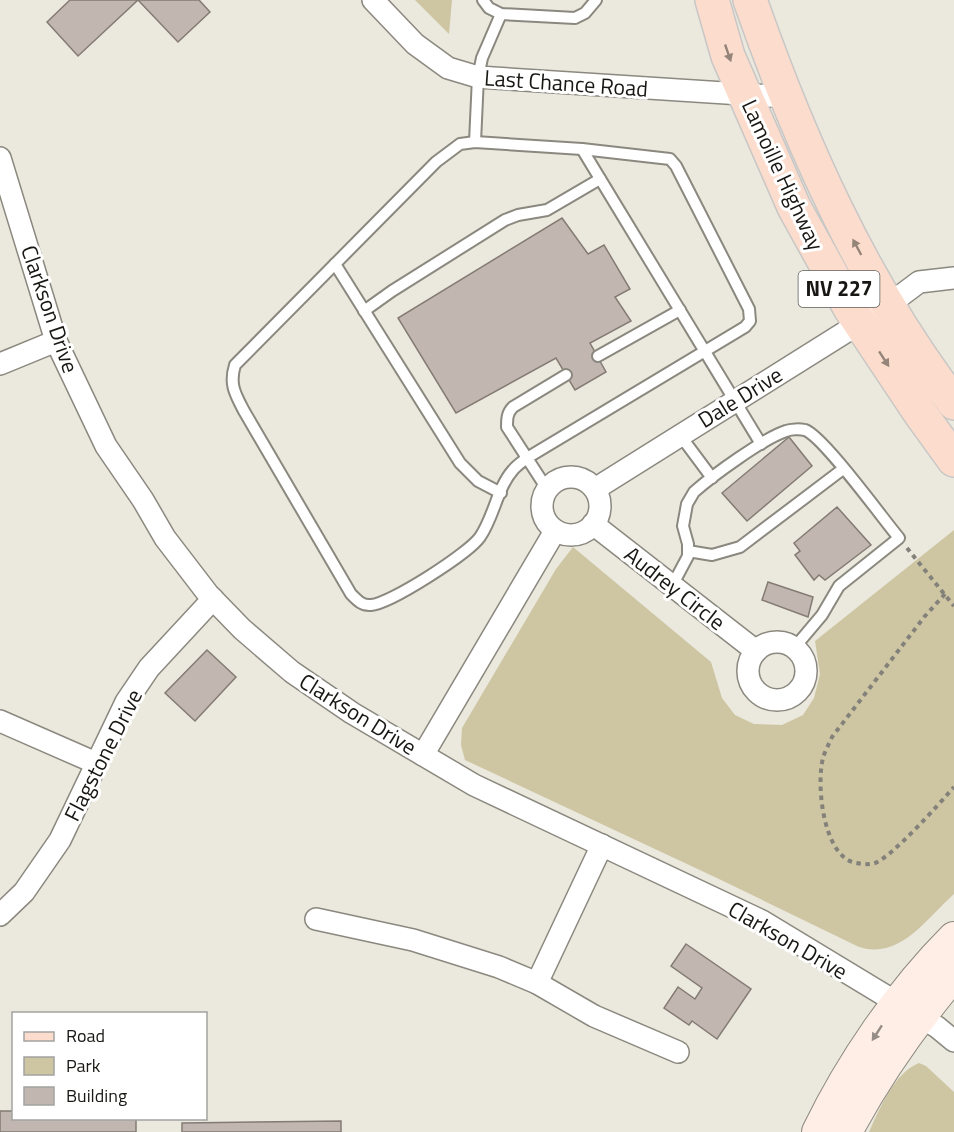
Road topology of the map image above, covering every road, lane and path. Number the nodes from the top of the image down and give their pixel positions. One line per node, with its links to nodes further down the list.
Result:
1 (373, 0): 7 (street, Last Chance Road)
2 (483, 0): 6 (lane)
3 (596, 0): 6 (lane)
4 (750, 0): 9 (main road, Lamoille Highway / NV 227)
5 (716, 1): 8 (main road, Lamoille Highway / NV 227, one-way to 8)
6 (501, 14): 7 (lane)
7 (478, 77): 8 (street, Last Chance Road); 10 (lane)
8 (745, 95): 9 (street, Last Chance Road); 18 (main road, Lamoille Highway / NV 227)
9 (787, 97): 18 (main road, Lamoille Highway / NV 227, one-way to 9)
10 (475, 142): 11 (lane); 14 (lane)
11 (582, 149): 13 (lane); 20 (lane)
12 (0, 158): 19 (street, Clarkson Drive)
13 (600, 179): 16 (lane); 17 (lane)
14 (335, 264): 17 (lane); 34 (lane)
15 (954, 278): 18 (street, Dale Drive)
16 (680, 310): 20 (lane); 21 (lane)
17 (364, 311): 34 (lane)
18 (873, 314): 24 (street, Dale Drive); 25 (main road, Lamoille Highway / NV 227); 29 (main road, Lamoille Highway / NV 227, one-way to 29)
19 (56, 341): 22 (street); 41 (street, Clarkson Drive)
20 (704, 351): 24 (lane); 28 (lane)
21 (598, 356)
22 (0, 364)
23 (566, 375): 28 (lane)
24 (734, 400): 26 (street, Dale Drive); 27 (lane)
25 (954, 403)
26 (680, 435): 31 (lane); 33 (street, Dale Drive)
27 (761, 444): 30 (lane); 31 (lane)
28 (527, 458): 32 (lane); 34 (lane)
29 (954, 459)
30 (843, 469): 37 (lane); 38 (lane)
31 (712, 478): 38 (lane)
32 (547, 489): 33 (street); 36 (street)
33 (594, 489): 35 (street)
34 (501, 493)
35 (593, 524): 36 (street); 39 (street, Audrey Circle)
36 (555, 531): 46 (street)
37 (899, 538): 40 (path); 43 (lane)
38 (688, 551): 39 (lane)
39 (672, 586): 44 (street, Audrey Circle)
40 (945, 594): 42 (path); 48 (path)
41 (213, 599): 46 (street, Clarkson Drive); 47 (street, Flagstone Drive)
42 (954, 606)
43 (795, 647): 44 (street); 44 (street)
44 (756, 651)
45 (0, 721): 47 (street)
46 (423, 755): 49 (street, Clarkson Drive)
47 (96, 763): 50 (street, Flagstone Drive)
48 (954, 787)
49 (602, 845): 54 (street); 55 (street, Clarkson Drive)
50 (0, 915)
51 (316, 919): 54 (street)
52 (954, 939): 55 (main road)
53 (954, 974): 55 (main road)
54 (537, 983): 57 (street)
55 (909, 1010): 56 (street, Clarkson Drive); 58 (main road, one-way to 58); 59 (main road)
56 (954, 1041)
57 (678, 1052)
58 (818, 1132)
59 (846, 1132)

